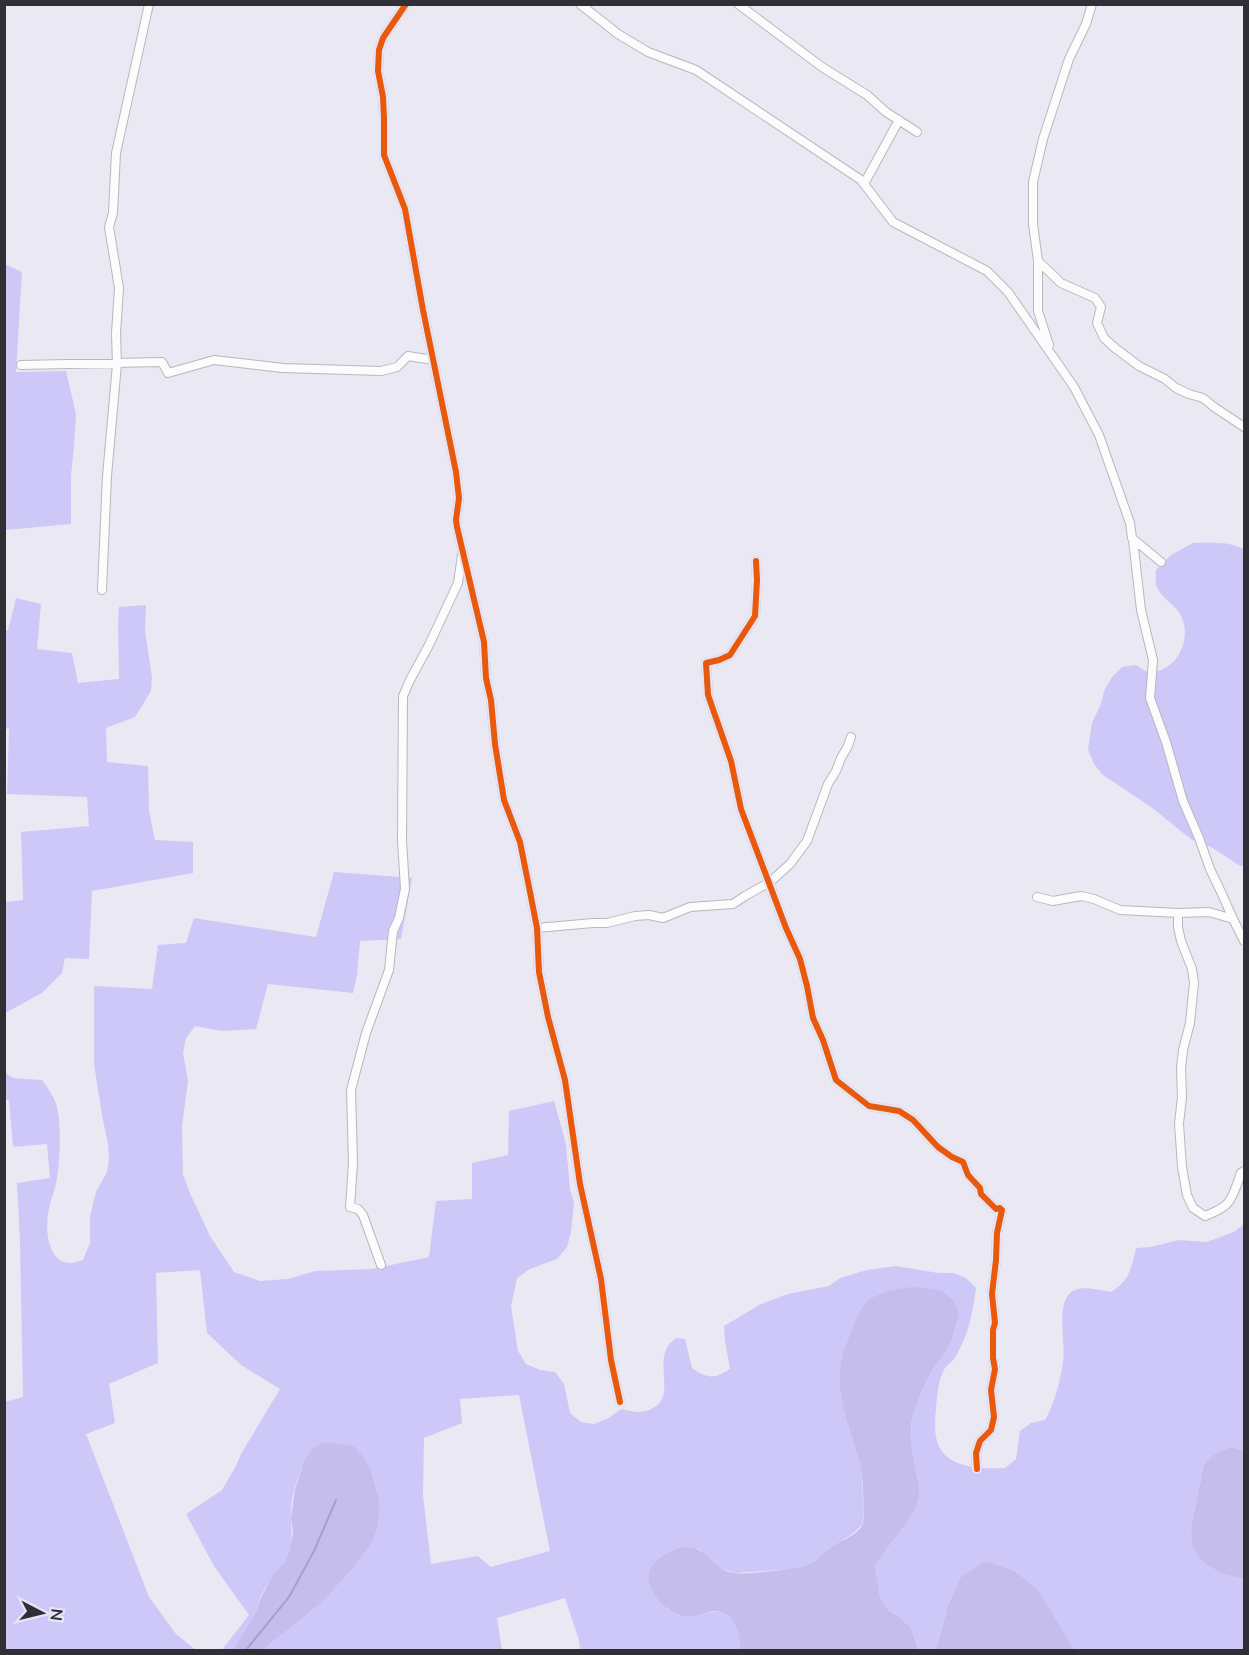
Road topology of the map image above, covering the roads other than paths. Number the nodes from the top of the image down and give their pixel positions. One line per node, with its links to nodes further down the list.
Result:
1 (149, 4): 12 (street)
2 (406, 4): 11 (street)
3 (580, 4): 8 (street)
4 (738, 4): 6 (street)
5 (1092, 4): 9 (street)
6 (899, 120): 7 (street); 8 (street)
7 (917, 132)
8 (864, 184): 10 (street)
9 (1038, 261): 10 (street); 14 (street)
10 (1052, 355): 15 (street)
11 (433, 360): 12 (street); 16 (street)
12 (117, 364): 13 (street); 19 (street)
13 (21, 365)
14 (1245, 427)
15 (1132, 538): 18 (street); 24 (street)
16 (462, 550): 25 (street); 28 (street)
17 (756, 561): 21 (street)
18 (1161, 562)
19 (102, 590)
20 (850, 737): 21 (street)
21 (770, 882): 25 (street); 30 (street)
22 (1037, 897): 23 (street)
23 (1178, 913): 24 (street); 27 (street)
24 (1233, 919): 26 (street)
25 (537, 928): 29 (street)
26 (1245, 941)
27 (1245, 1171)
28 (381, 1265)
29 (620, 1402)
30 (977, 1469)

